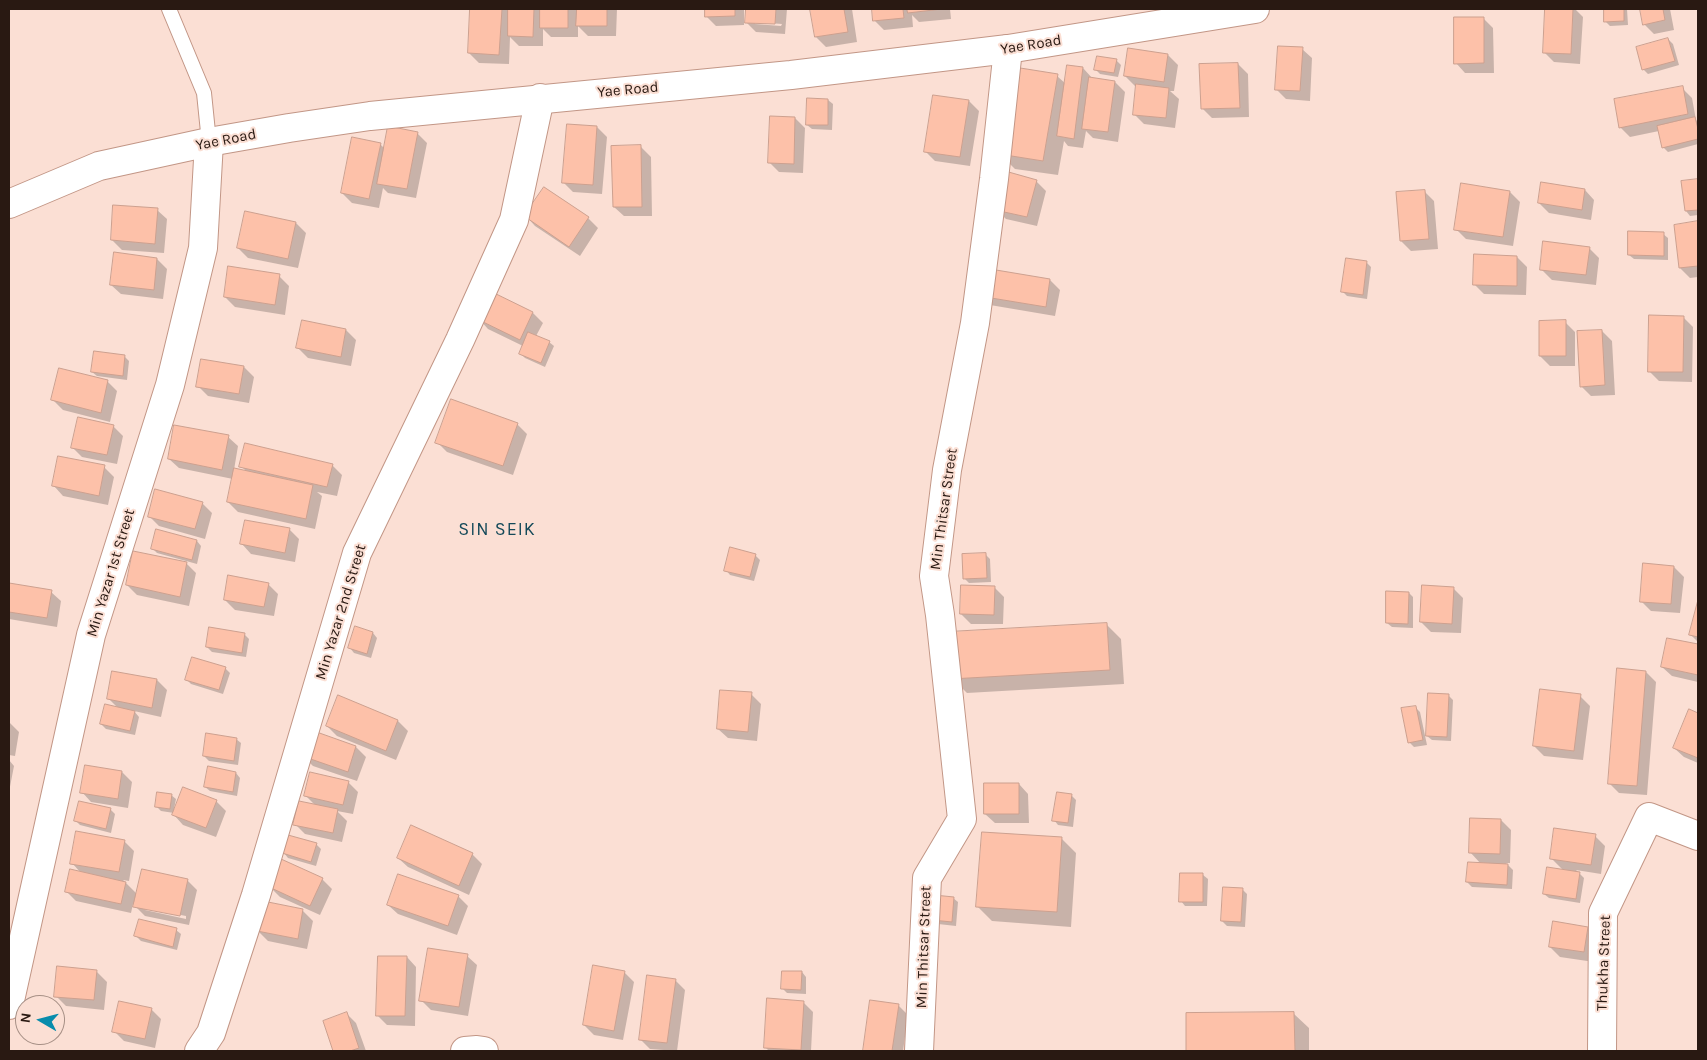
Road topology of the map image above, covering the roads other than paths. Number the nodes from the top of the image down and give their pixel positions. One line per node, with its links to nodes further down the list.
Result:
1 (169, 9): 5 (lane)
2 (1256, 9): 3 (street, Yae Road)
3 (1008, 49): 4 (street, Yae Road); 12 (street, Min Thitsar Street)
4 (540, 98): 5 (street, Yae Road); 9 (street, Min Yazar 2nd Street)
5 (209, 142): 6 (street, Yae Road); 8 (street, Min Yazar 1st Street)
6 (9, 204)
7 (1698, 836): 13 (street, Thukha Street)
8 (9, 1005)
9 (199, 1051)
10 (465, 1051): 11 (street)
11 (484, 1051)
12 (920, 1051)
13 (1602, 1051)

